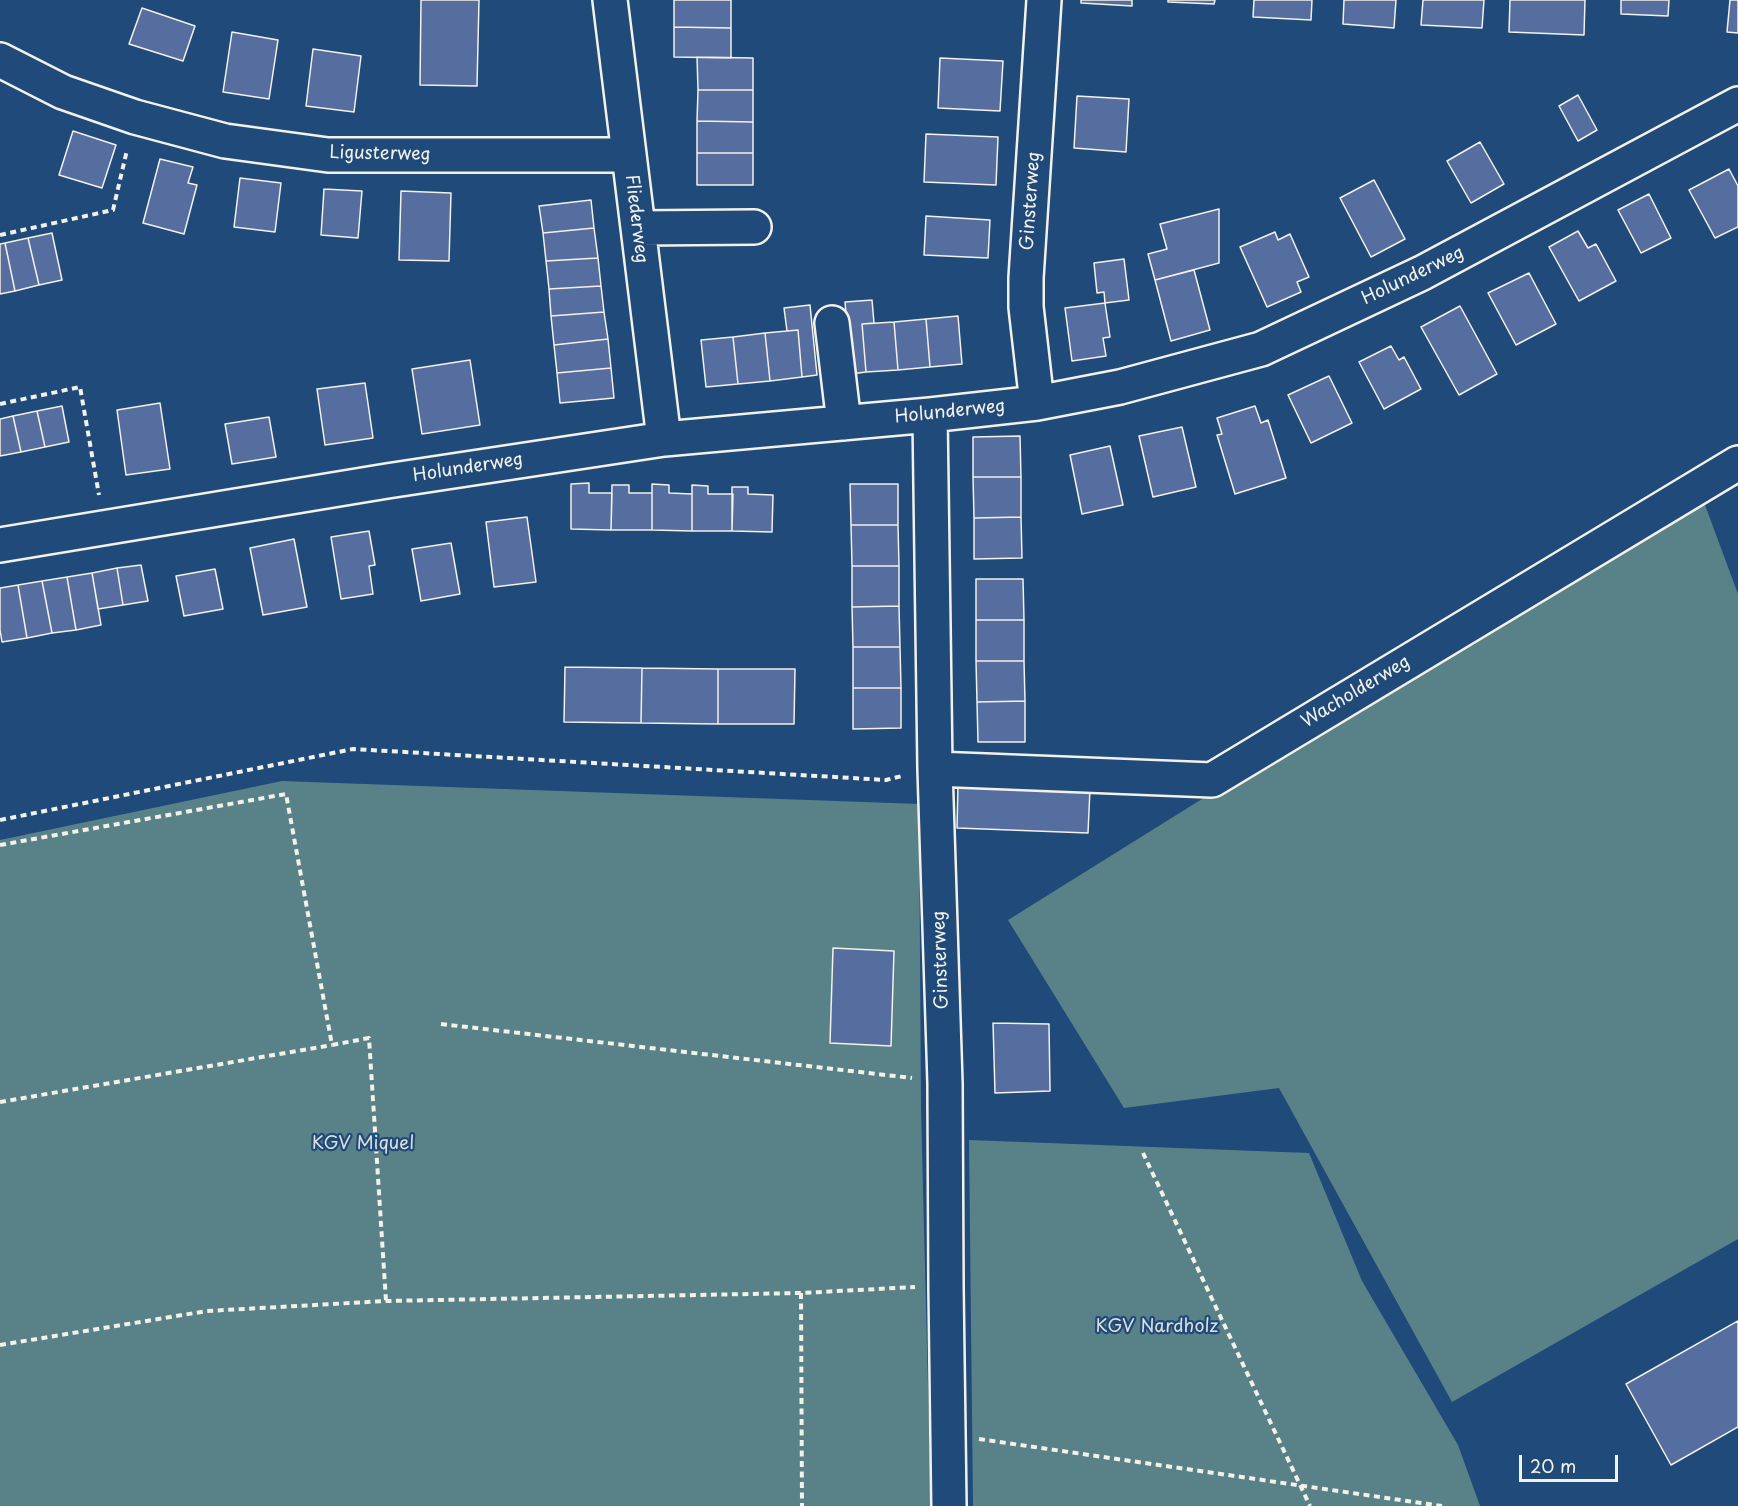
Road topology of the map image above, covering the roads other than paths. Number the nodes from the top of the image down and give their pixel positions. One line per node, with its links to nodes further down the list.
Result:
1 (610, 0): 5 (street, Fliederweg)
2 (1044, 0): 9 (street, Ginsterweg)
3 (0, 60): 5 (street, Ligusterweg)
4 (1738, 104): 9 (street, Holunderweg)
5 (628, 155): 7 (street, Fliederweg)
6 (753, 227): 7 (street)
7 (638, 228): 12 (street, Fliederweg)
8 (832, 323): 11 (street)
9 (1037, 403): 10 (street, Holunderweg)
10 (930, 415): 11 (street, Holunderweg); 15 (street, Ginsterweg)
11 (844, 423): 12 (street, Holunderweg)
12 (664, 439): 14 (street, Holunderweg)
13 (1738, 463): 15 (street, Wacholderweg)
14 (0, 545)
15 (935, 769): 16 (street, Ginsterweg)
16 (950, 1506)

